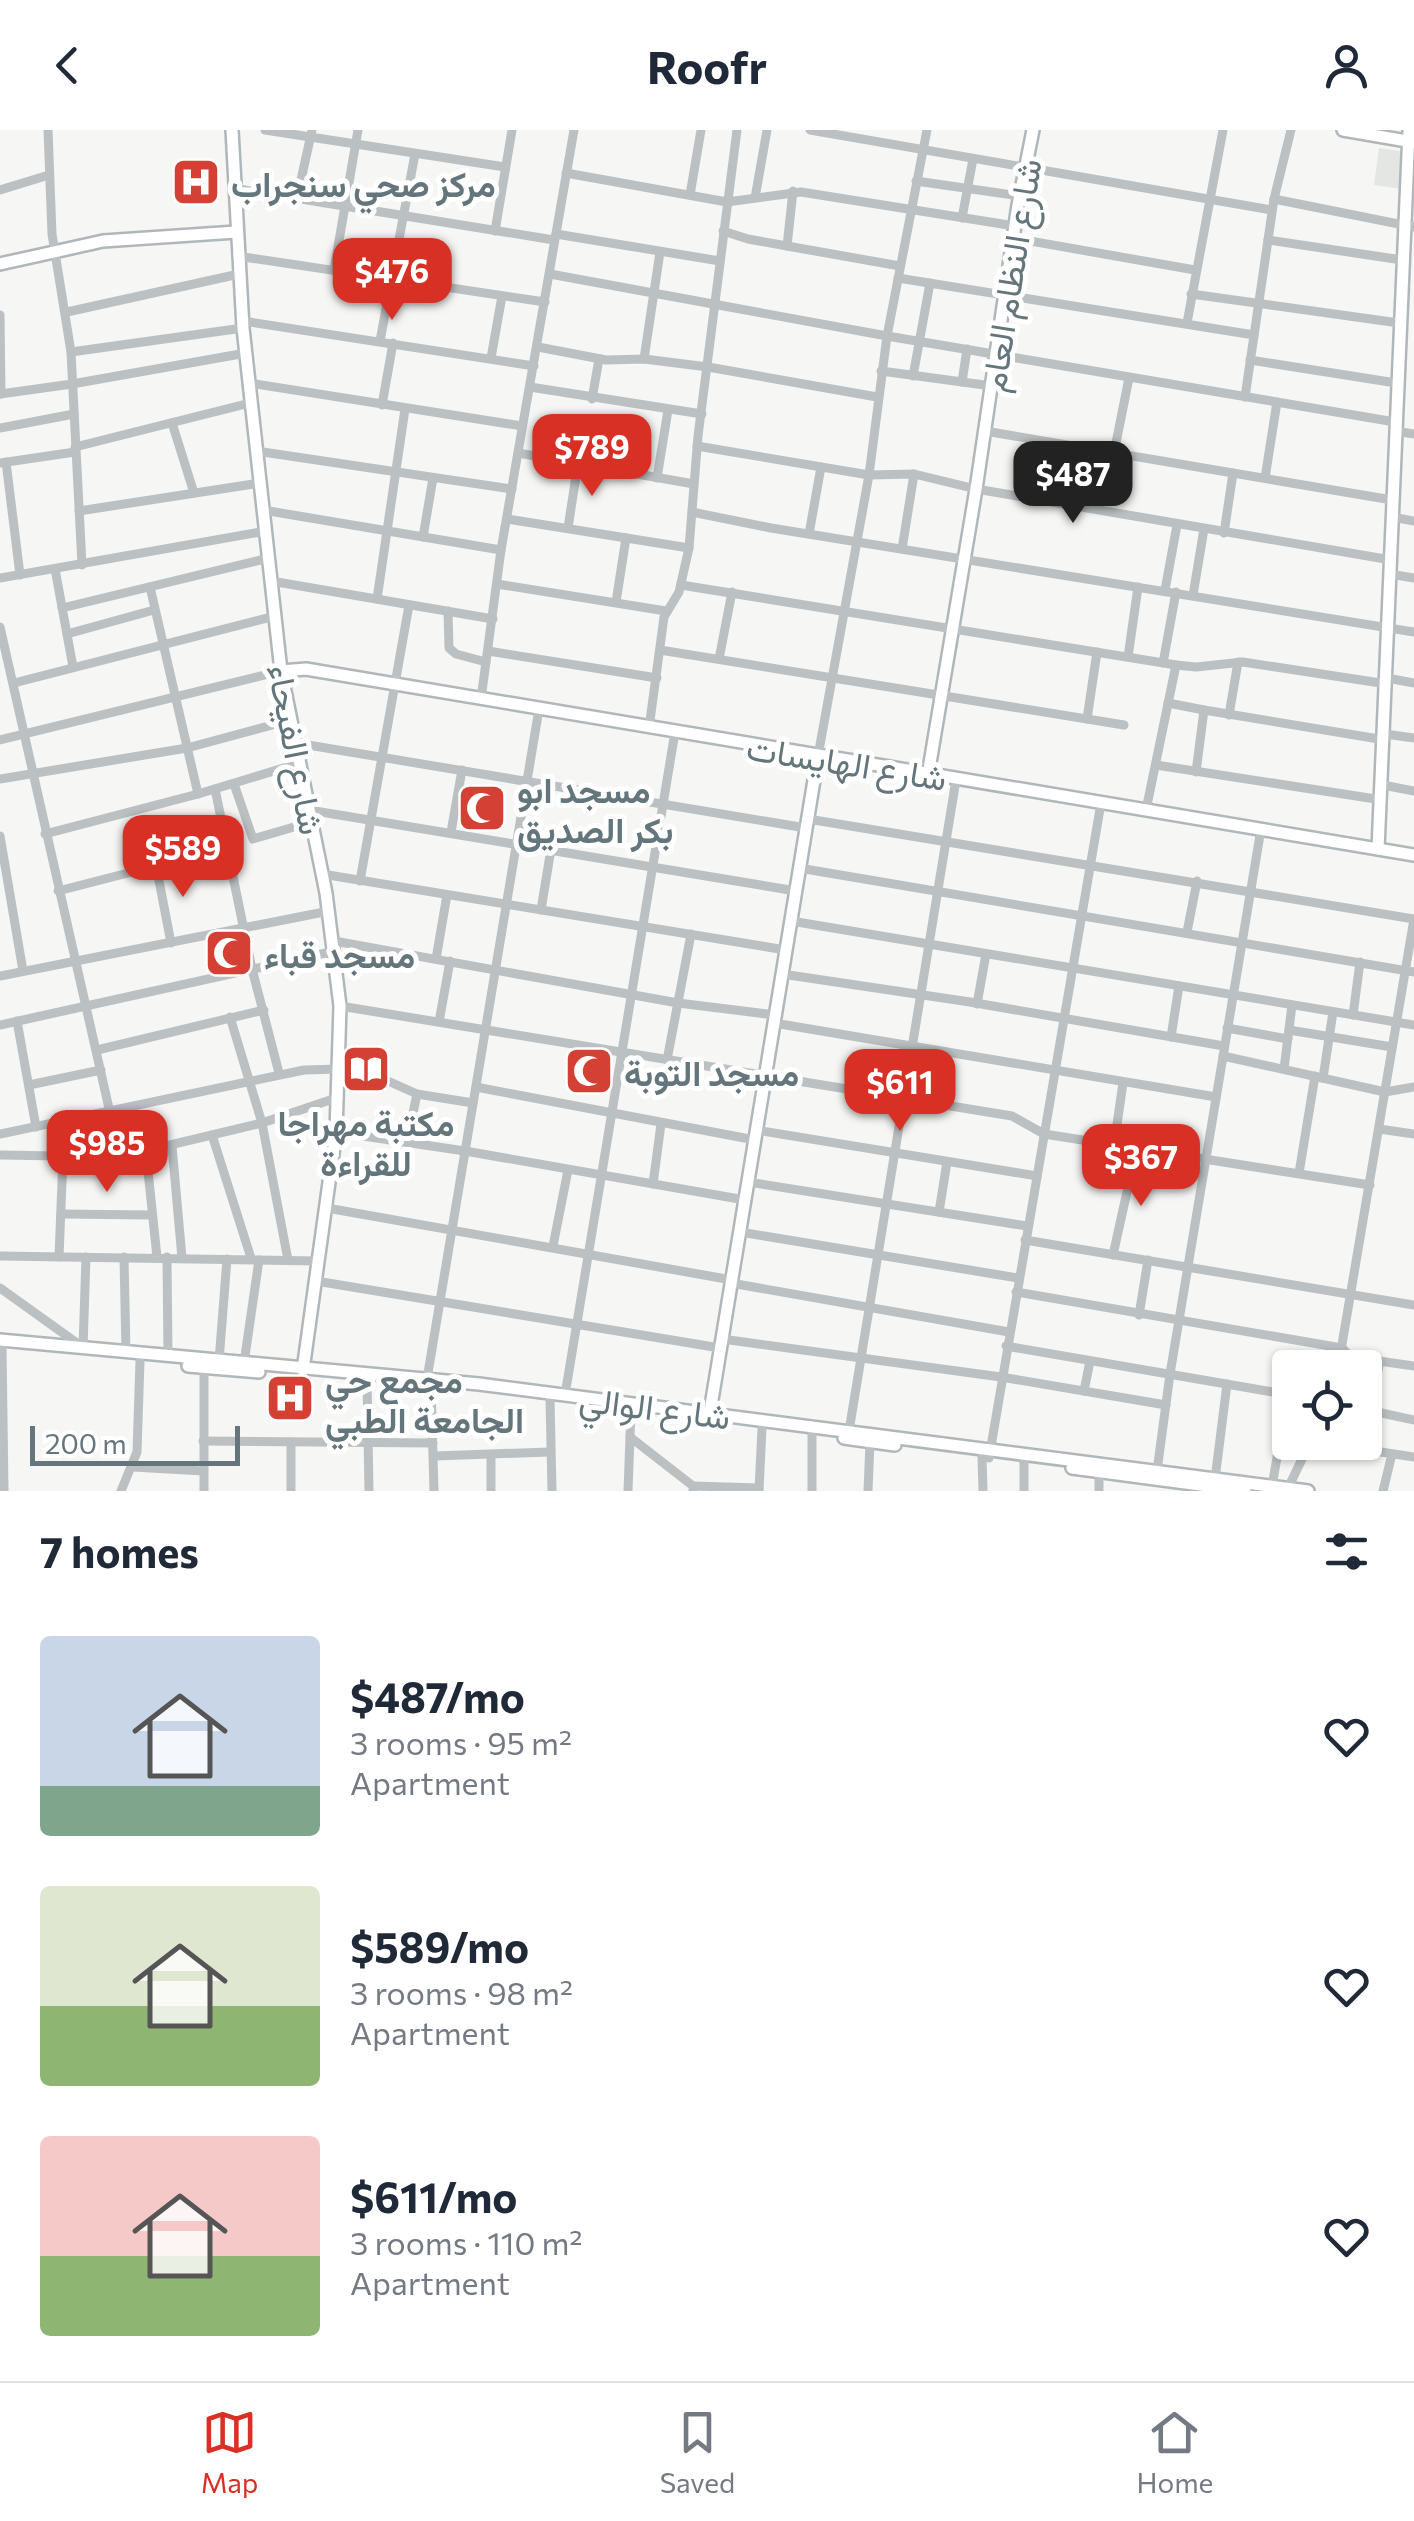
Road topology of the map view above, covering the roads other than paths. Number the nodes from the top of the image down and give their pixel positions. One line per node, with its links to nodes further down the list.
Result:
1 (48, 130): 25 (street)
2 (232, 130): 27 (street, شارع الفيحاء)
3 (265, 130): 16 (street)
4 (358, 130): 18 (street)
5 (512, 130): 22 (street)
6 (574, 130): 24 (street)
7 (700, 130): 31 (street)
8 (737, 130): 36 (street)
9 (767, 130): 34 (street)
10 (810, 130): 19 (street)
11 (926, 130): 19 (street)
12 (1032, 130): 23 (street, شارع النظام العام)
13 (1223, 130): 35 (street)
14 (1291, 130): 37 (street)
15 (1343, 130): 17 (street)
16 (311, 134): 18 (street); 33 (street)
17 (1409, 135): 42 (street)
18 (356, 145): 20 (street); 38 (street)
19 (922, 150): 21 (street); 26 (street)
20 (415, 154): 22 (street); 40 (street)
21 (973, 159): 23 (street); 28 (street)
22 (504, 168): 43 (street)
23 (1026, 168): 32 (street, شارع النظام العام); 35 (street)
24 (566, 173): 31 (street); 47 (street)
25 (49, 175): 29 (street); 50 (street)
26 (916, 180): 28 (street); 39 (street)
27 (233, 188): 33 (street); 45 (street, شارع الفيحاء)
28 (967, 188): 32 (street); 41 (street)
29 (0, 190)
30 (793, 191): 34 (street); 39 (street); 49 (street)
31 (690, 195): 36 (street)
32 (1020, 196): 46 (street, شارع النظام العام)
33 (297, 198): 38 (street)
34 (756, 198): 36 (street)
35 (1208, 200): 37 (street); 58 (street)
36 (727, 202): 44 (street)
37 (1273, 204): 42 (street); 48 (street)
38 (346, 205): 40 (street); 57 (street)
39 (910, 210): 41 (street); 56 (street)
40 (404, 213): 43 (street); 62 (street)
41 (962, 218): 46 (street)
42 (1409, 226): 53 (street)
43 (495, 230): 47 (street)
44 (724, 231): 49 (street); 54 (street)
45 (236, 232): 50 (street); 52 (street, شارع الفيحاء)
46 (1014, 232): 58 (street); 66 (street, شارع النظام العام)
47 (555, 237): 51 (street); 60 (street)
48 (1268, 240): 53 (street); 71 (street)
49 (787, 246): 56 (street)
50 (54, 250): 55 (street); 72 (street)
51 (660, 252): 54 (street); 64 (street)
52 (237, 256): 57 (street); 59 (street, شارع الفيحاء)
53 (1402, 260): 67 (street)
54 (720, 261): 70 (street)
55 (0, 264)
56 (900, 266): 61 (street)
57 (334, 270): 62 (street)
58 (1195, 270): 65 (street)
59 (239, 274): 72 (street); 76 (street, شارع الفيحاء)
60 (550, 274): 64 (street); 69 (street)
61 (898, 278): 63 (street); 78 (street)
62 (391, 279): 68 (street); 79 (street)
63 (930, 283): 66 (street); 80 (street)
64 (654, 292): 70 (street); 91 (street)
65 (1191, 294): 71 (street); 74 (street)
66 (1005, 295): 74 (street); 87 (street, شارع النظام العام)
67 (1407, 295): 75 (street)
68 (502, 296): 69 (street); 89 (street)
69 (545, 302): 82 (street)
70 (716, 302): 78 (street); 94 (street)
71 (1259, 305): 75 (street); 77 (street)
72 (67, 312): 84 (street)
73 (0, 315): 104 (street)
74 (1186, 323): 77 (street)
75 (1399, 323): 86 (street)
76 (243, 324): 79 (street); 84 (street); 85 (street, شارع الفيحاء)
77 (1254, 335): 92 (street)
78 (887, 336): 80 (street); 95 (street)
79 (380, 341): 81 (street)
80 (919, 341): 83 (street); 96 (street)
81 (393, 343): 89 (street); 110 (street)
82 (538, 347): 90 (street); 93 (street)
83 (967, 349): 87 (street); 98 (street)
84 (71, 352): 101 (street)
85 (246, 353): 99 (street, شارع الفيحاء); 101 (street)
86 (1397, 353): 88 (street); 100 (street)
87 (996, 354): 97 (street); 102 (street, شارع النظام العام)
88 (1414, 356)
89 (491, 358): 93 (street)
90 (599, 359): 91 (street); 107 (street)
91 (644, 359): 94 (street)
92 (1250, 360): 100 (street); 106 (street)
93 (534, 366): 103 (street)
94 (708, 368): 105 (street); 114 (street)
95 (882, 372): 96 (street); 105 (street)
96 (914, 376): 98 (street)
97 (1129, 378): 106 (street); 125 (street)
98 (962, 382): 102 (street)
99 (249, 383): 109 (street, شارع الفيحاء); 110 (street)
100 (1396, 383): 117 (street)
101 (72, 384): 104 (street); 113 (street)
102 (992, 386): 119 (street, شارع النظام العام)
103 (530, 387): 107 (street); 116 (street)
104 (0, 394)
105 (877, 397): 132 (street)
106 (1245, 397): 108 (street)
107 (592, 399): 112 (street)
108 (1277, 402): 117 (street); 135 (street)
109 (250, 403): 115 (street); 123 (street, شارع الفيحاء)
110 (382, 405): 111 (street)
111 (405, 408): 116 (street); 129 (street)
112 (668, 410): 114 (street); 134 (street)
113 (74, 414): 118 (street); 122 (street)
114 (702, 414): 121 (street)
115 (172, 423): 122 (street); 140 (street)
116 (522, 426): 124 (street)
117 (1395, 426): 120 (street); 141 (street)
118 (0, 428)
119 (985, 431): 125 (street); 139 (street, شارع النظام العام)
120 (1414, 434)
121 (697, 446): 128 (street); 137 (street)
122 (75, 449): 126 (street); 143 (street)
123 (256, 450): 129 (street); 136 (street, شارع الفيحاء)
124 (518, 453): 127 (street); 138 (street)
125 (1114, 453): 130 (street)
126 (3, 462): 166 (street)
127 (578, 463): 134 (street); 149 (street)
128 (821, 467): 132 (street); 154 (street)
129 (396, 472): 133 (street); 152 (street)
130 (1233, 472): 135 (street); 153 (street)
131 (914, 474): 132 (street); 139 (street); 159 (street)
132 (869, 475): 157 (street)
133 (433, 478): 138 (street); 155 (street)
134 (657, 478): 137 (street)
135 (1265, 478): 141 (street)
136 (260, 483): 140 (street); 142 (street, شارع الفيحاء)
137 (694, 484): 144 (street)
138 (512, 489): 146 (street)
139 (976, 489): 148 (street); 162 (street, شارع النظام العام)
140 (194, 493): 143 (street)
141 (1392, 500): 145 (street)
142 (263, 510): 151 (street, شارع الفيحاء); 152 (street)
143 (79, 512): 163 (street)
144 (692, 512): 154 (street); 158 (street)
145 (1392, 517): 147 (street); 164 (street)
146 (507, 519): 149 (street); 160 (street)
147 (1414, 520)
148 (1177, 525): 150 (street); 174 (street)
149 (568, 528): 156 (street)
150 (1204, 529): 153 (street); 176 (street)
151 (266, 531): 161 (street, شارع الفيحاء); 163 (street)
152 (387, 531): 155 (street); 177 (street)
153 (1224, 533): 164 (street)
154 (809, 534): 157 (street)
155 (423, 537): 160 (street)
156 (626, 538): 158 (street); 178 (street)
157 (858, 542): 159 (street); 182 (street)
158 (689, 548): 171 (street)
159 (902, 549): 162 (street)
160 (501, 550): 170 (street)
161 (269, 558): 169 (street, شارع الفيحاء); 173 (street)
162 (964, 559): 172 (street); 189 (street, شارع النظام العام)
163 (82, 565): 165 (street)
164 (1390, 567): 168 (street); 188 (street)
165 (55, 569): 166 (street); 180 (street)
166 (20, 575): 167 (street)
167 (0, 578)
168 (1414, 578)
169 (271, 582): 177 (street); 185 (street, شارع الفيحاء)
170 (497, 584): 178 (street); 186 (street)
171 (681, 585): 175 (street); 183 (street)
172 (1138, 586): 174 (street); 197 (street)
173 (150, 587): 180 (street); 181 (street)
174 (1170, 591): 176 (street); 201 (street)
175 (732, 592): 182 (street); 198 (street)
176 (1193, 594): 188 (street)
177 (377, 599): 179 (street)
178 (616, 602): 183 (street)
179 (409, 605): 184 (street); 210 (street)
180 (62, 608): 191 (street)
181 (154, 610): 191 (street); 192 (street)
182 (844, 610): 189 (street); 206 (street)
183 (666, 611): 193 (street)
184 (448, 612): 186 (street); 199 (street)
185 (275, 616): 192 (street); 204 (street, شارع الفيحاء)
186 (492, 619): 194 (street)
187 (0, 628): 196 (street)
188 (1388, 628): 190 (street); 207 (street)
189 (952, 629): 195 (street); 211 (street, شارع النظام العام)
190 (1414, 632)
191 (67, 634): 203 (street)
192 (161, 644): 203 (street); 212 (street)
193 (660, 650): 198 (street); 205 (street)
194 (488, 651): 199 (street); 205 (street)
195 (1097, 652): 197 (street); 218 (street)
196 (3, 654): 208 (street)
197 (1128, 657): 201 (street)
198 (719, 659): 206 (street)
199 (486, 662): 213 (street)
200 (1238, 662): 202 (street); 207 (street); 217 (street)
201 (1164, 663): 202 (street)
202 (1176, 665): 214 (street)
203 (74, 667): 208 (street)
204 (281, 671): 210 (street, شارع الهايسات); 212 (street); 219 (street, شارع الفيحاء)
205 (656, 678): 221 (street)
206 (831, 678): 211 (street); 229 (street)
207 (1387, 681): 209 (street); 224 (street)
208 (14, 682): 223 (street)
209 (1414, 682)
210 (396, 685): 213 (street, شارع الهايسات); 230 (street)
211 (941, 697): 218 (street); 235 (street, شارع النظام العام)
212 (174, 698): 223 (street); 228 (street)
213 (481, 699): 215 (street, شارع الهايسات)
214 (1168, 703): 216 (street); 232 (street)
215 (539, 709): 221 (street, شارع الهايسات); 239 (street)
216 (1204, 710): 217 (street); 234 (street)
217 (1229, 715): 224 (street)
218 (1087, 719): 220 (street)
219 (291, 720): 227 (street, شارع الفيحاء); 228 (street)
220 (1124, 724)
221 (649, 728): 222 (street, شارع الهايسات)
222 (675, 732): 229 (street, شارع الهايسات); 247 (street)
223 (26, 733): 226 (street); 236 (street)
224 (1385, 737): 225 (street); 241 (street)
225 (1414, 738)
226 (0, 740)
227 (296, 743): 230 (street); 231 (street, شارع الفيحاء)
228 (187, 748): 236 (street); 244 (street)
229 (818, 756): 235 (street, شارع الهايسات); 251 (street)
230 (383, 758): 233 (street); 250 (street)
231 (300, 763): 240 (street); 249 (street, شارع الفيحاء)
232 (1156, 764): 234 (street); 248 (street)
233 (462, 770): 239 (street); 253 (street)
234 (1196, 772): 245 (street)
235 (928, 775): 238 (street, شارع الهايسات)
236 (34, 776): 237 (street); 254 (street)
237 (0, 779)
238 (956, 780): 246 (street, شارع الهايسات); 256 (street)
239 (527, 781): 247 (street); 257 (street)
240 (234, 784): 242 (street); 249 (street)
241 (1382, 785): 243 (street); 245 (street)
242 (215, 789): 244 (street); 258 (street)
243 (1414, 790)
244 (198, 794): 254 (street)
245 (1382, 800): 260 (street)
246 (1101, 802): 248 (street, شارع الهايسات); 263 (street)
247 (663, 804): 251 (street); 264 (street)
248 (1146, 810): 252 (street, شارع الهايسات)
249 (310, 816): 250 (street); 266 (street, شارع الفيحاء)
250 (372, 819): 253 (street); 267 (street)
251 (807, 823): 256 (street); 265 (street)
252 (1261, 829): 260 (street, شارع الهايسات); 269 (street)
253 (451, 832): 257 (street)
254 (45, 834): 270 (street)
255 (0, 836): 282 (street)
256 (946, 842): 263 (street); 272 (street)
257 (517, 843): 259 (street); 274 (street)
258 (225, 848): 262 (street); 283 (street)
259 (551, 849): 264 (street); 275 (street)
260 (1378, 849): 261 (street, شارع الهايسات)
261 (1414, 855)
262 (156, 864): 270 (street); 287 (street)
263 (1091, 864): 268 (street); 277 (street)
264 (652, 867): 271 (street); 280 (street)
265 (800, 868): 271 (street); 272 (street)
266 (322, 874): 267 (street); 276 (street, شارع الفيحاء)
267 (360, 880): 273 (street)
268 (1196, 882): 269 (street); 284 (street)
269 (1250, 890): 278 (street); 286 (street)
270 (58, 891): 293 (street)
271 (796, 891): 279 (street)
272 (938, 891): 277 (street); 288 (street)
273 (447, 894): 274 (street); 292 (street)
274 (507, 904): 275 (street); 298 (street)
275 (540, 910): 280 (street)
276 (329, 911): 283 (street); 289 (street, شارع الفيحاء)
277 (1082, 916): 284 (street); 296 (street)
278 (1414, 919): 299 (street)
279 (791, 921): 288 (street); 290 (street)
280 (642, 926): 285 (street); 304 (street)
281 (0, 928): 282 (street)
282 (15, 928): 300 (street)
283 (244, 929): 287 (street); 297 (street)
284 (1187, 932): 286 (street)
285 (691, 934): 290 (street); 307 (street)
286 (1242, 942): 295 (street); 306 (street)
287 (172, 943): 293 (street)
288 (930, 945): 291 (street); 305 (street)
289 (334, 946): 292 (street); 297 (street); 310 (street, شارع الفيحاء)
290 (786, 950): 301 (street)
291 (986, 954): 296 (street); 308 (street)
292 (436, 959): 294 (street)
293 (75, 961): 300 (street); 311 (street)
294 (450, 961): 298 (street); 319 (street)
295 (1360, 962): 299 (street); 314 (street)
296 (1072, 968): 303 (street); 317 (street)
297 (252, 969): 311 (street); 312 (street)
298 (496, 969): 304 (street); 324 (street)
299 (1410, 971): 320 (street)
300 (23, 972): 302 (street)
301 (782, 974): 305 (street); 316 (street)
302 (0, 976)
303 (1179, 986): 306 (street); 327 (street)
304 (631, 994): 307 (street); 332 (street)
305 (922, 995): 308 (street); 329 (street)
306 (1233, 995): 309 (street); 323 (street)
307 (678, 1002): 316 (street); 333 (street)
308 (977, 1004): 317 (street)
309 (1292, 1005): 313 (street); 325 (street)
310 (340, 1006): 319 (street); 335 (street, شارع الفيحاء)
311 (88, 1008): 318 (street); 330 (street)
312 (264, 1010): 315 (street); 338 (street)
313 (1333, 1012): 314 (street); 326 (street)
314 (1353, 1015): 320 (street)
315 (230, 1018): 330 (street); 341 (street)
316 (775, 1019): 329 (street); 339 (street)
317 (1063, 1020): 327 (street); 337 (street)
318 (16, 1021): 321 (street); 343 (street)
319 (440, 1022): 324 (street)
320 (1397, 1022): 322 (street); 328 (street)
321 (0, 1024)
322 (1414, 1025)
323 (1227, 1028): 325 (street); 331 (street)
324 (486, 1030): 332 (street); 344 (street)
325 (1289, 1034): 326 (street); 336 (street)
326 (1330, 1036): 328 (street); 340 (street)
327 (1171, 1038): 331 (street)
328 (1392, 1047): 346 (street)
329 (913, 1049): 337 (street); 349 (street)
330 (98, 1050): 334 (street)
331 (1224, 1051): 336 (street); 350 (street)
332 (622, 1052): 333 (street); 353 (street)
333 (667, 1060): 339 (street)
334 (102, 1070): 343 (street); 352 (street)
335 (340, 1070): 338 (street); 347 (street); 348 (street, شارع الفيحاء)
336 (1284, 1070): 340 (street)
337 (1054, 1072): 342 (street); 360 (street)
338 (280, 1073): 341 (street)
339 (765, 1076): 349 (street); 363 (street)
340 (1319, 1077): 346 (street); 377 (street)
341 (250, 1080): 352 (street); 354 (street)
342 (1122, 1083): 350 (street); 365 (street)
343 (29, 1085): 356 (street)
344 (476, 1087): 351 (street); 353 (street)
345 (1414, 1087): 346 (street)
346 (1385, 1092): 357 (street)
347 (416, 1094): 351 (street); 364 (street)
348 (339, 1097): 354 (street); 358 (street, شارع الفيحاء)
349 (905, 1098): 360 (street); 370 (street)
350 (1216, 1098): 374 (street)
351 (473, 1103): 367 (street)
352 (110, 1111): 356 (street); 372 (street)
353 (612, 1111): 355 (street); 378 (street)
354 (262, 1123): 362 (street); 405 (street)
355 (661, 1124): 363 (street); 381 (street)
356 (36, 1127): 359 (street)
357 (1380, 1129): 361 (street); 382 (street)
358 (336, 1132): 364 (street); 385 (street, شارع الفيحاء)
359 (0, 1134)
360 (1044, 1134): 365 (street); 379 (street)
361 (1414, 1134)
362 (212, 1135): 366 (street); 404 (street)
363 (755, 1135): 370 (street); 380 (street)
364 (407, 1142): 367 (street)
365 (1114, 1145): 368 (street)
366 (172, 1146): 369 (street); 402 (street)
367 (466, 1151): 376 (street); 390 (street)
368 (1154, 1151): 374 (street); 395 (street)
369 (146, 1152): 372 (street); 388 (street)
370 (896, 1154): 375 (street); 384 (street)
371 (0, 1155): 373 (street)
372 (120, 1157): 373 (street)
373 (63, 1158): 387 (street)
374 (1206, 1159): 377 (street); 408 (street)
375 (947, 1162): 379 (street); 386 (street)
376 (568, 1170): 378 (street); 393 (street)
377 (1299, 1173): 382 (street)
378 (602, 1174): 381 (street); 394 (street)
379 (1037, 1176): 389 (street)
380 (748, 1182): 383 (street); 384 (street)
381 (653, 1184): 383 (street)
382 (1370, 1184): 414 (street)
383 (745, 1200): 391 (street)
384 (888, 1205): 386 (street); 397 (street)
385 (327, 1208): 390 (street); 407 (street, شارع الفيحاء)
386 (939, 1212): 389 (street)
387 (61, 1214): 388 (street); 398 (street)
388 (152, 1215): 401 (street)
389 (1028, 1226): 392 (street)
390 (452, 1228): 393 (street); 415 (street)
391 (740, 1232): 397 (street); 411 (street)
392 (1025, 1240): 395 (street); 409 (street)
393 (553, 1246): 394 (street)
394 (588, 1253): 411 (street); 420 (street)
395 (1114, 1255): 406 (street)
396 (0, 1256): 398 (street)
397 (879, 1256): 409 (street); 417 (street)
398 (59, 1257): 399 (street)
399 (86, 1257): 400 (street); 425 (street)
400 (124, 1257): 401 (street); 427 (street)
401 (162, 1257): 402 (street); 428 (street)
402 (182, 1258): 403 (street)
403 (227, 1259): 404 (street); 431 (street)
404 (255, 1259): 405 (street); 434 (street)
405 (288, 1260): 407 (street)
406 (1148, 1260): 408 (street); 418 (street)
407 (318, 1261): 410 (street, شارع الفيحاء)
408 (1190, 1267): 414 (street); 419 (street)
409 (1018, 1278): 413 (street)
410 (316, 1280): 415 (street); 437 (street, شارع الفيحاء)
411 (731, 1281): 417 (street); 423 (street)
412 (0, 1288): 425 (street)
413 (1016, 1292): 418 (street); 421 (street)
414 (1351, 1294): 416 (street); 426 (street)
415 (440, 1303): 420 (street); 441 (street)
416 (1414, 1305)
417 (870, 1306): 421 (street); 429 (street)
418 (1139, 1315): 419 (street)
419 (1179, 1322): 426 (street); 438 (street)
420 (576, 1324): 423 (street); 446 (street)
421 (1009, 1332): 424 (street)
422 (1, 1344): 425 (street, شارع الوالي); 430 (street, شارع الوالي); 443 (street)
423 (721, 1344): 429 (street); 451 (street)
424 (1006, 1346): 432 (street); 439 (street)
425 (83, 1348): 427 (street, شارع الوالي)
426 (1342, 1348)
427 (126, 1352): 428 (street, شارع الوالي)
428 (168, 1356): 431 (street, شارع الوالي)
429 (861, 1358): 439 (street); 454 (street)
430 (140, 1360): 436 (street, شارع الوالي); 473 (street)
431 (219, 1360): 434 (street, شارع الوالي)
432 (1090, 1361): 438 (street); 444 (street)
433 (1382, 1361): 435 (street)
434 (244, 1363): 437 (street, شارع الوالي)
435 (1414, 1366)
436 (204, 1367): 437 (street, شارع الوالي); 458 (street)
437 (303, 1370): 440 (street, شارع الوالي); 441 (street, شارع الوالي)
438 (1170, 1374): 442 (street); 448 (street)
439 (1001, 1377): 444 (street); 467 (street)
440 (367, 1378): 441 (street, شارع الوالي); 460 (street)
441 (429, 1382): 446 (street, شارع الوالي); 447 (street, شارع الوالي); 461 (street)
442 (1227, 1384): 445 (street); 476 (street)
443 (1, 1390): 456 (street)
444 (1084, 1391): 448 (street)
445 (1272, 1392)
446 (565, 1394): 451 (street, شارع الوالي)
447 (550, 1399): 449 (street, شارع الوالي); 464 (street)
448 (1166, 1405): 477 (street)
449 (631, 1410): 451 (street, شارع الوالي); 457 (street)
450 (1382, 1413): 452 (street)
451 (709, 1417): 453 (street, شارع الوالي); 454 (street, شارع الوالي)
452 (1414, 1420)
453 (762, 1428): 455 (street, شارع الوالي); 482 (street)
454 (850, 1432): 467 (street, شارع الوالي)
455 (812, 1434): 462 (street, شارع الوالي); 491 (street)
456 (2, 1437): 481 (street)
457 (630, 1438): 479 (street); 490 (street)
458 (203, 1442): 459 (street); 474 (street)
459 (291, 1442): 460 (street); 485 (street)
460 (368, 1442): 461 (street); 486 (street)
461 (433, 1442): 468 (street)
462 (870, 1442): 467 (street, شارع الوالي); 492 (street)
463 (1382, 1451): 465 (street)
464 (549, 1452): 466 (street); 489 (street)
465 (1392, 1454): 469 (street); 498 (street)
466 (491, 1455): 468 (street); 488 (street)
467 (988, 1455): 472 (street, شارع الوالي); 477 (street, شارع الوالي); 493 (street)
468 (435, 1456): 487 (street)
469 (1414, 1457)
470 (1277, 1460): 478 (street)
471 (1302, 1460): 480 (street)
472 (1024, 1462): 475 (street, شارع الوالي); 494 (street)
473 (133, 1467): 474 (street); 483 (street)
474 (203, 1471): 484 (street)
475 (1100, 1472): 477 (street, شارع الوالي); 495 (street)
476 (1215, 1479): 477 (street, شارع الوالي); 478 (street, شارع الوالي)
477 (1157, 1480): 496 (street, شارع الوالي)
478 (1272, 1486): 480 (street, شارع الوالي)
479 (693, 1488): 482 (street)
480 (1288, 1488): 497 (street, شارع الوالي)
481 (3, 1490)
482 (759, 1490)
483 (121, 1491)
484 (204, 1491)
485 (291, 1491)
486 (369, 1491)
487 (434, 1491)
488 (491, 1491)
489 (552, 1491)
490 (628, 1491)
491 (812, 1491)
492 (868, 1491)
493 (983, 1491)
494 (1024, 1491)
495 (1100, 1491)
496 (1245, 1491)
497 (1308, 1491)
498 (1383, 1491)

